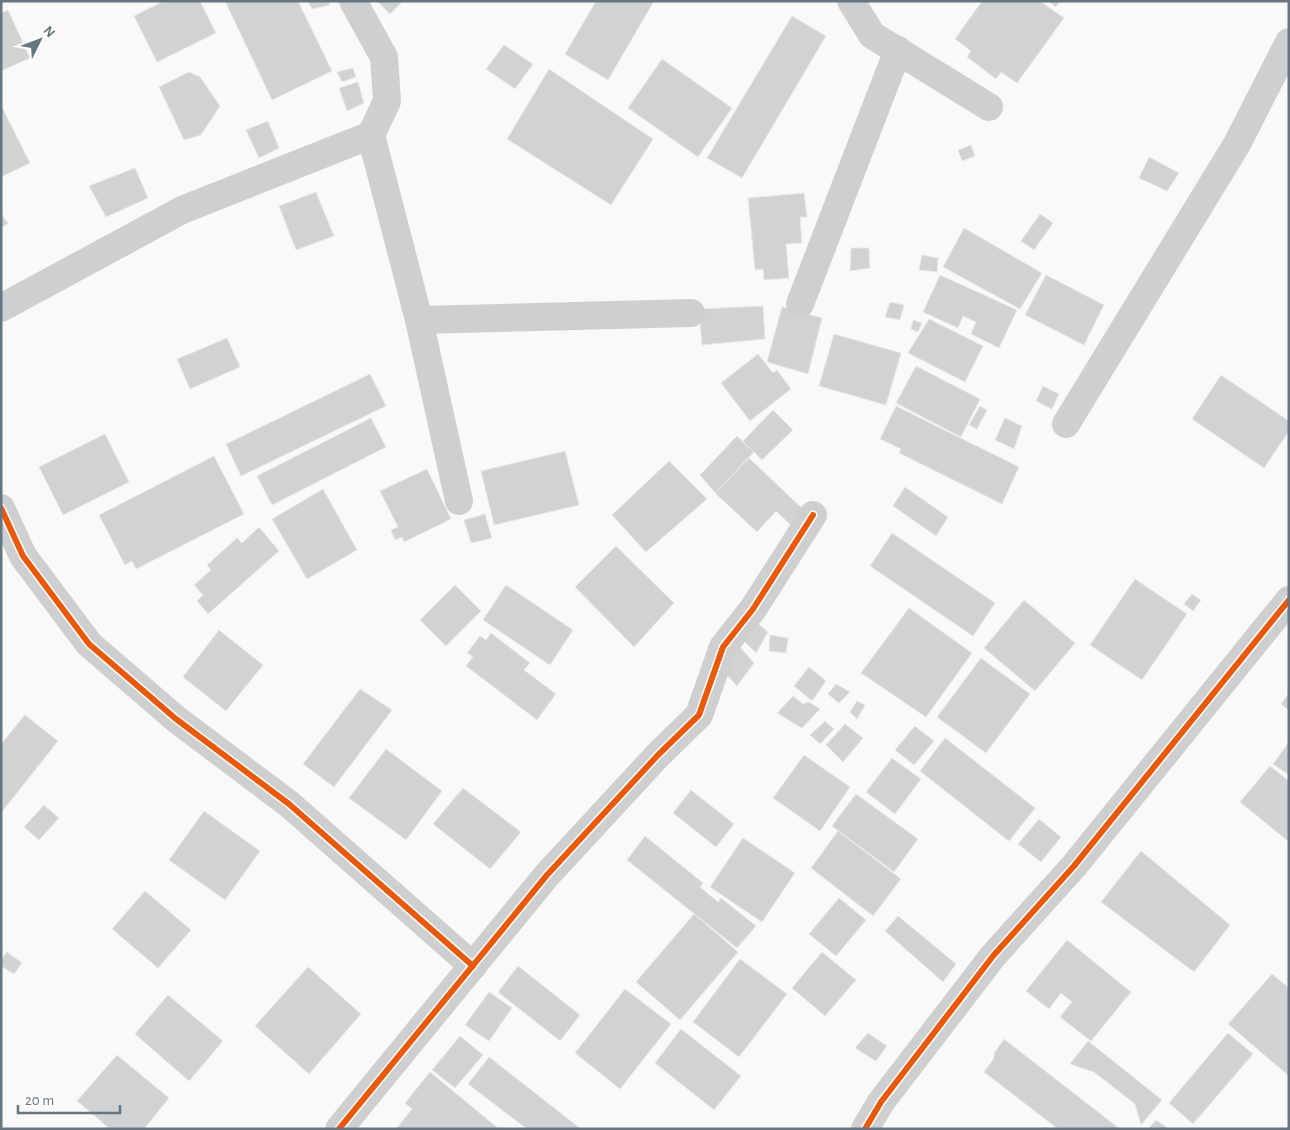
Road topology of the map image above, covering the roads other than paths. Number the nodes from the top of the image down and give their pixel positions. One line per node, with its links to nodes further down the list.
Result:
1 (353, 1): 6 (street)
2 (850, 1): 4 (street)
3 (1289, 42): 11 (street)
4 (898, 50): 5 (street); 7 (street)
5 (989, 107)
6 (371, 135): 8 (street); 10 (street)
7 (800, 304)
8 (1, 308)
9 (691, 313): 10 (street)
10 (419, 320): 12 (street)
11 (1066, 424)
12 (459, 501)
13 (1, 508): 16 (street)
14 (813, 515): 16 (street)
15 (1289, 600): 18 (street)
16 (473, 966): 17 (street)
17 (339, 1129)
18 (865, 1129)

